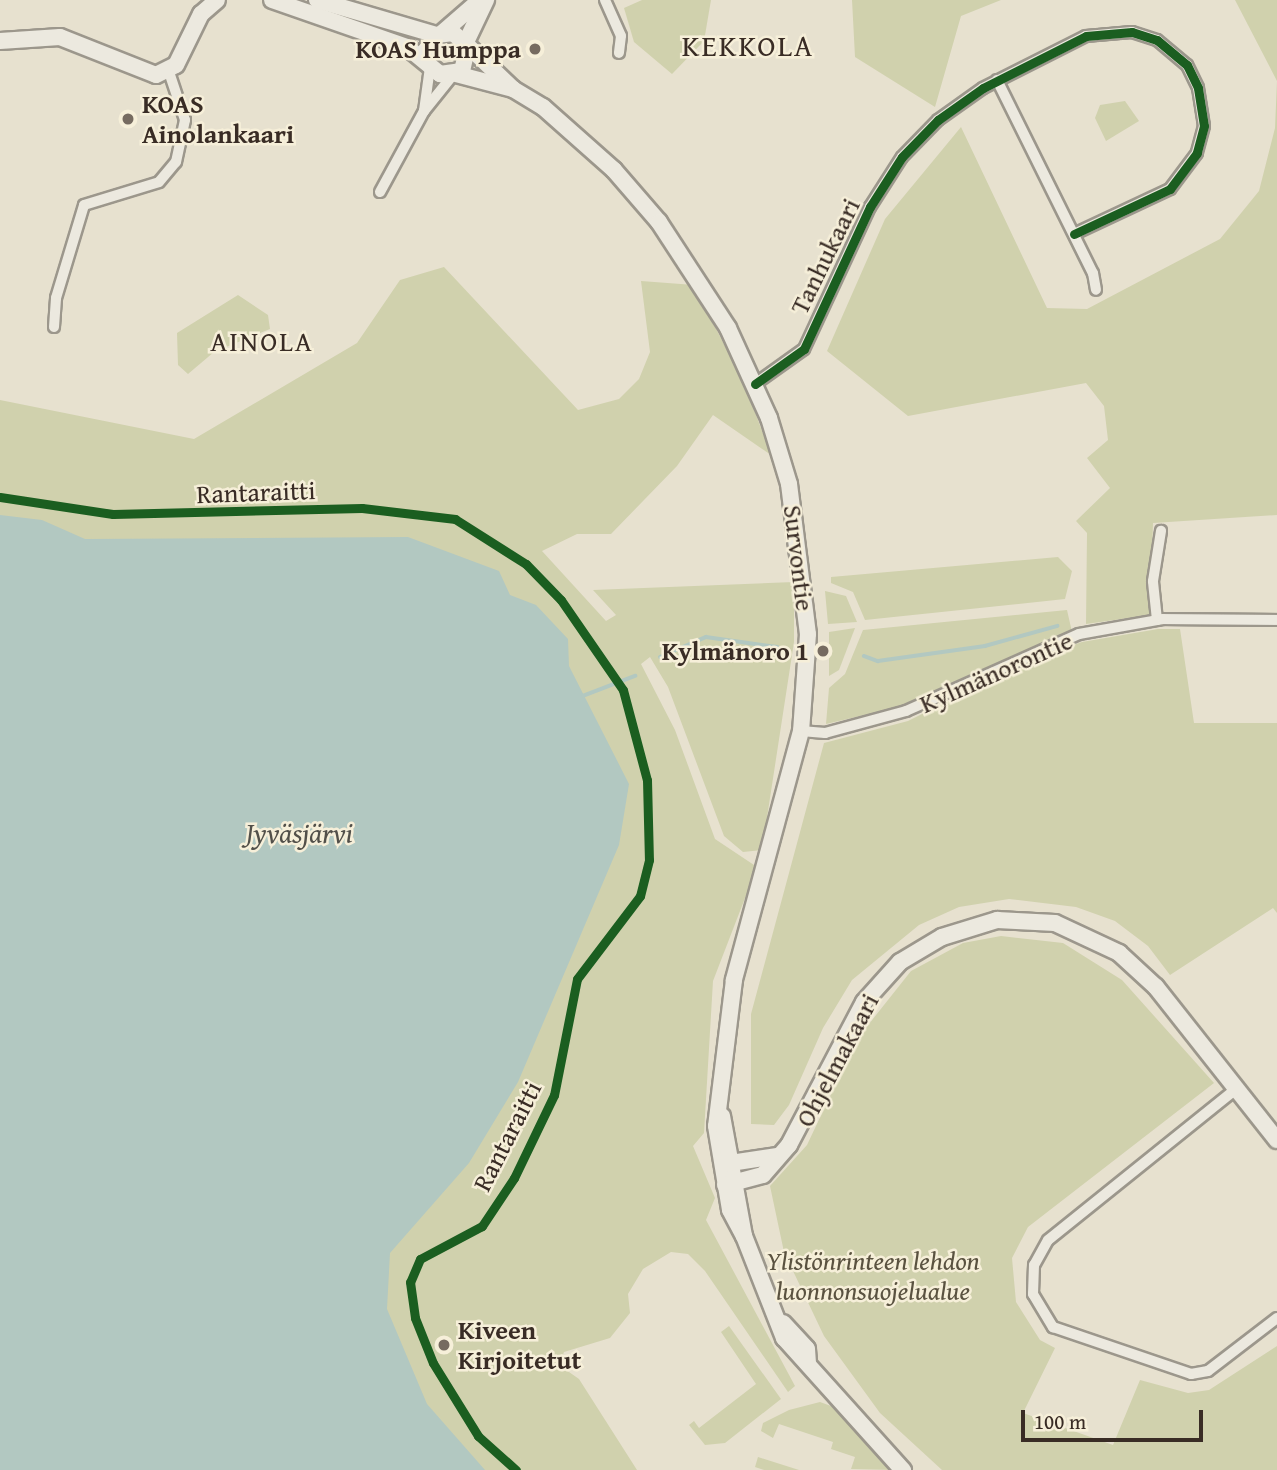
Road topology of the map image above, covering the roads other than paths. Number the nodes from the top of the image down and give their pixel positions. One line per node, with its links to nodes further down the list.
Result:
1 (217, 0): 7 (main road)
2 (272, 0): 12 (main road)
3 (317, 0): 8 (main road)
4 (480, 0): 8 (main road)
5 (486, 0): 10 (main road)
6 (605, 0): 11 (street)
7 (200, 7): 13 (main road)
8 (440, 34): 10 (main road); 12 (main road)
9 (0, 41): 13 (main road)
10 (467, 44): 14 (main road); 16 (main road, Survontie)
11 (619, 53)
12 (429, 65): 14 (main road); 17 (street)
13 (169, 72): 21 (street)
14 (454, 75): 16 (main road, Survontie); 17 (street)
15 (998, 80): 19 (street); 19 (street, Tanhukaari); 22 (street, Tanhukaari)
16 (513, 89): 22 (main road, Survontie)
17 (424, 111): 18 (street)
18 (380, 192)
19 (1074, 234): 20 (street)
20 (1096, 290)
21 (54, 327)
22 (755, 384): 26 (main road, Survontie)
23 (1161, 531): 24 (street)
24 (1157, 620): 25 (street, Kylmänorontie); 26 (street, Kylmänorontie)
25 (1277, 620)
26 (801, 731): 30 (main road, Survontie)
27 (1236, 1089): 28 (main road, Ohjelmakaari); 29 (main road, Ohjelmakaari); 32 (street)
28 (1277, 1140)
29 (777, 1156): 30 (main road); 31 (main road, Ohjelmakaari)
30 (728, 1163): 31 (main road, Survontie)
31 (731, 1184): 33 (main road, Survontie)
32 (1277, 1318)
33 (903, 1470)

